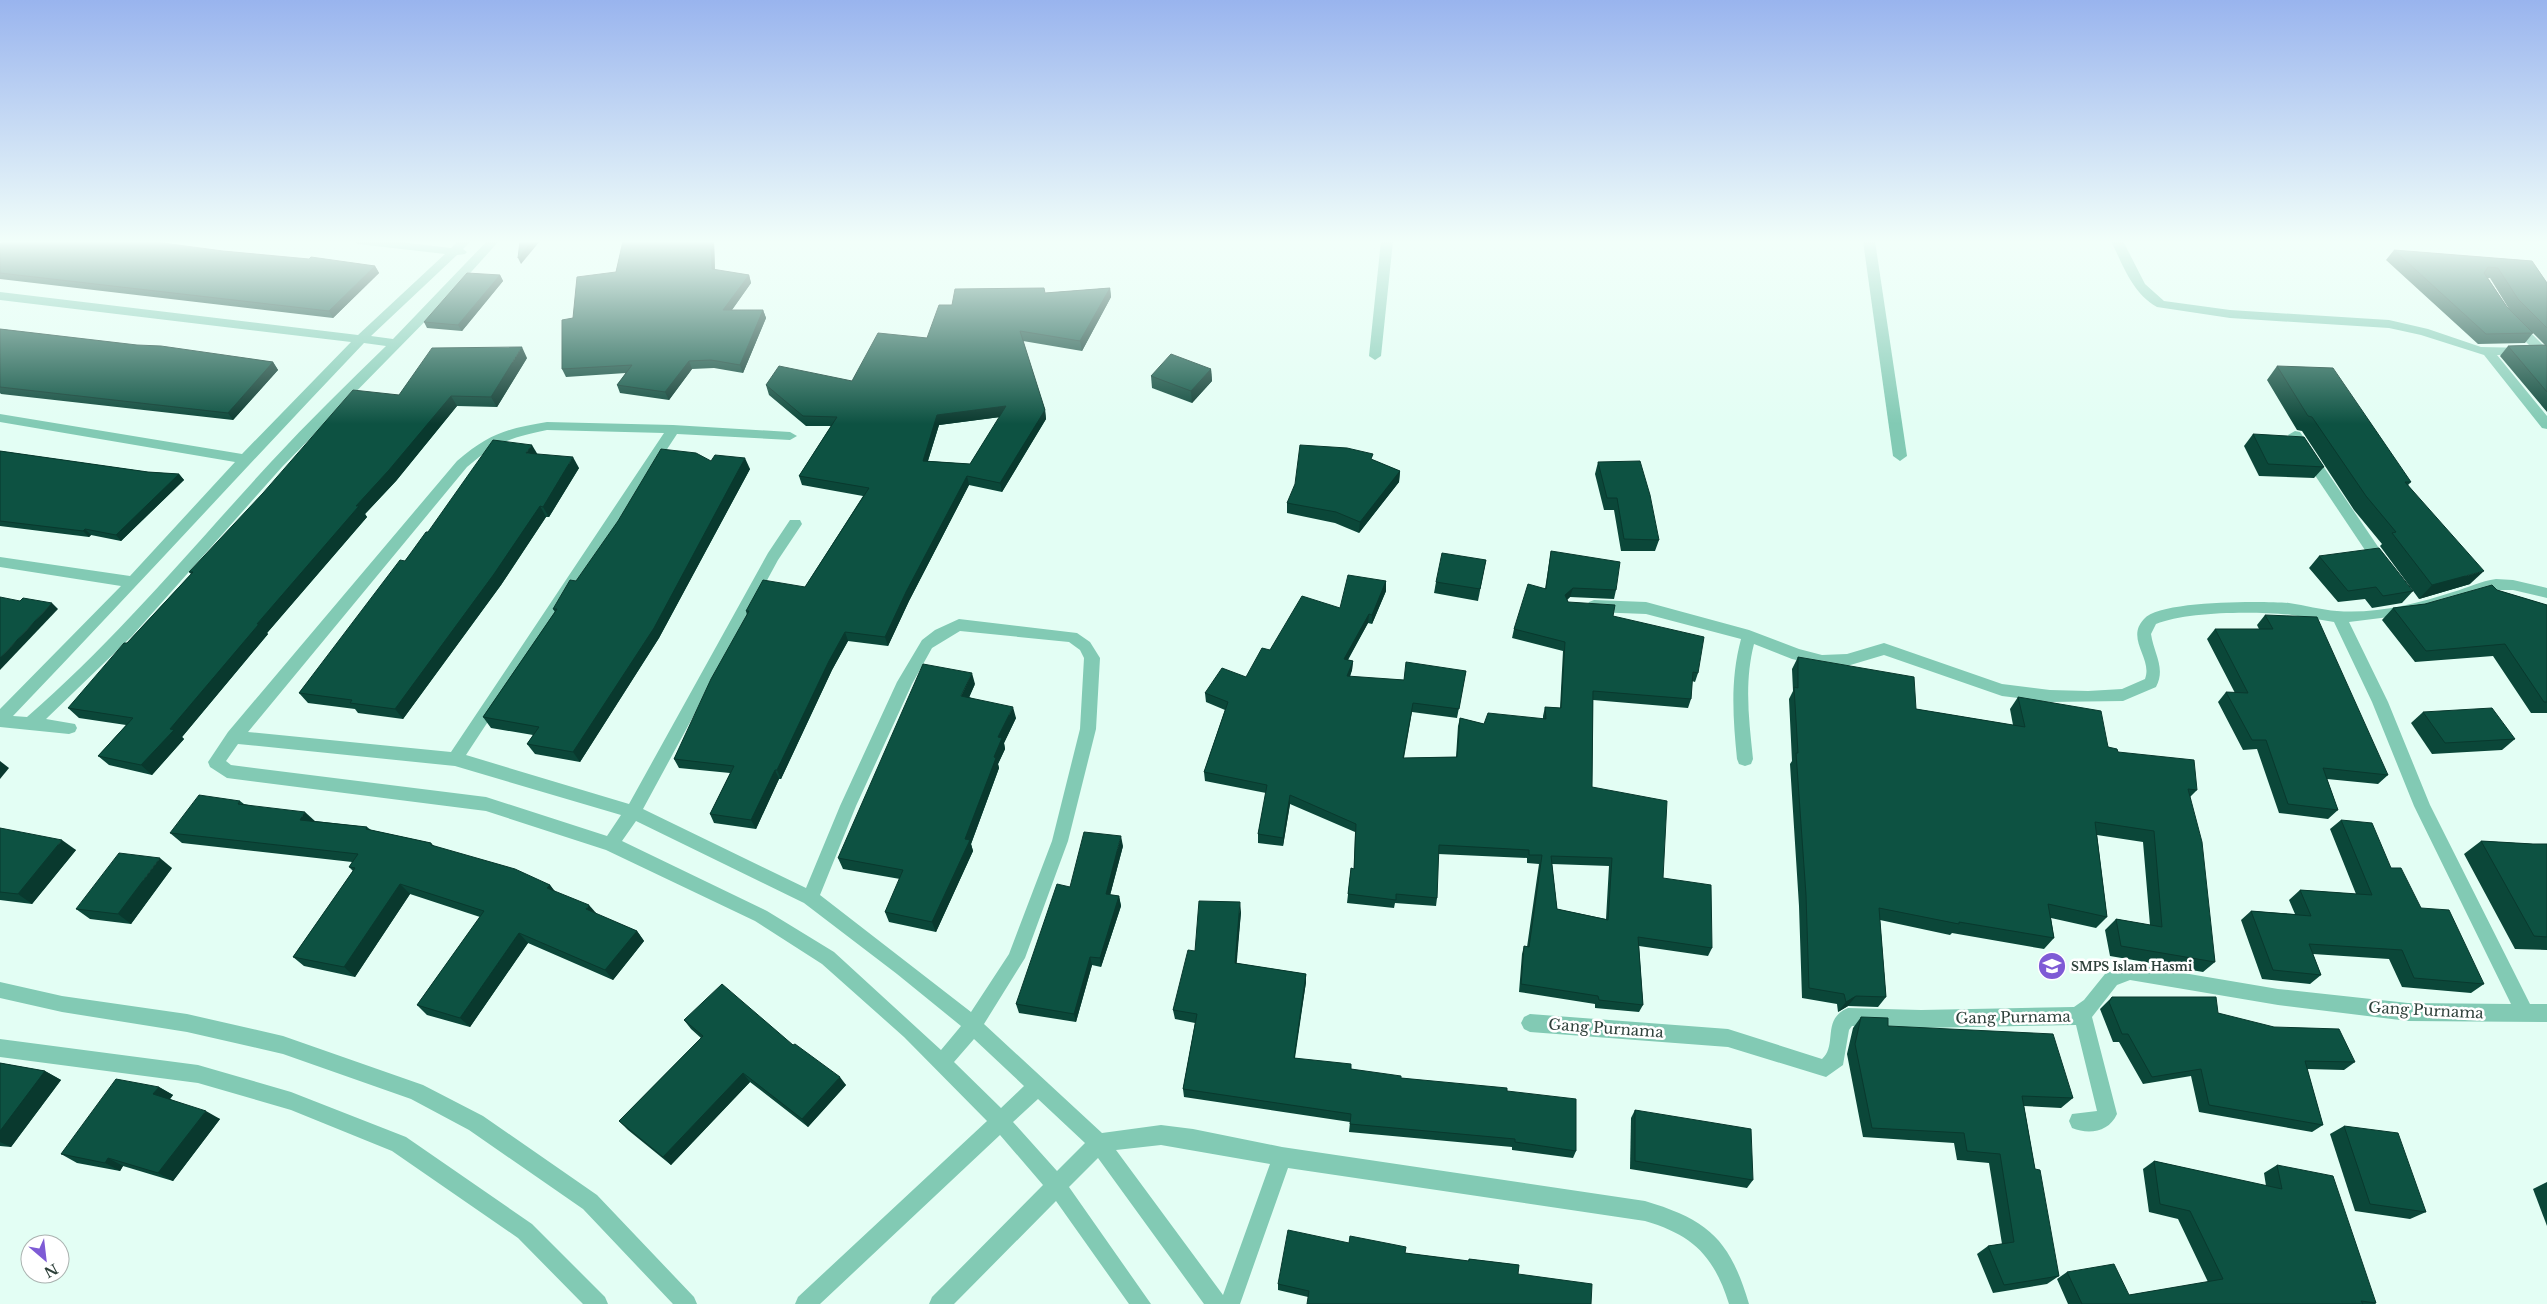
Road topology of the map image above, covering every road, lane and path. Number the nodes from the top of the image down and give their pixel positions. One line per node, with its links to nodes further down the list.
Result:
1 (48, 302): 8 (street)
2 (401, 302): 8 (street)
3 (435, 302): 9 (street)
4 (1381, 302): 12 (street)
5 (1878, 302): 18 (street)
6 (2155, 302): 10 (street)
7 (2504, 314): 11 (street)
8 (360, 340): 9 (street); 19 (street)
9 (394, 343): 31 (street)
10 (2487, 351): 11 (street); 14 (street)
11 (2544, 353)
12 (1375, 356)
13 (0, 418): 19 (street)
14 (2547, 424)
15 (674, 428): 17 (street); 33 (street); 34 (street)
16 (2295, 435): 22 (street)
17 (790, 436)
18 (1900, 456)
19 (245, 459): 23 (street)
20 (795, 524): 36 (street)
21 (0, 562): 23 (street)
22 (2392, 578)
23 (133, 582): 30 (street)
24 (2403, 592): 27 (street)
25 (2547, 593): 27 (street)
26 (1581, 605): 29 (street)
27 (2414, 606): 28 (street)
28 (2338, 617): 29 (street); 42 (street)
29 (1749, 636): 35 (street)
30 (0, 720): 31 (street)
31 (30, 724): 32 (street)
32 (69, 728)
33 (234, 737): 34 (street); 37 (street)
34 (455, 759): 36 (street)
35 (1745, 759)
36 (633, 812): 37 (street); 38 (street)
37 (612, 844): 46 (street)
38 (810, 898): 44 (street); 44 (street)
39 (0, 990): 54 (street)
40 (2547, 1013): 42 (street, Gang Purnama)
41 (2082, 1014): 42 (street, Gang Purnama); 43 (street, Gang Purnama); 48 (street)
42 (2525, 1014)
43 (1530, 1022)
44 (973, 1026): 46 (street); 47 (street)
45 (0, 1048): 53 (street)
46 (942, 1063): 49 (street)
47 (1038, 1086): 49 (street); 50 (street)
48 (2079, 1121)
49 (1001, 1122): 52 (street); 55 (street)
50 (1099, 1143): 51 (street); 52 (street); 58 (street)
51 (1282, 1157): 59 (street); 60 (street)
52 (1057, 1186): 56 (street); 57 (street)
53 (598, 1304)
54 (687, 1304)
55 (806, 1304)
56 (939, 1304)
57 (1141, 1304)
58 (1217, 1304)
59 (1230, 1304)
60 (1739, 1304)

